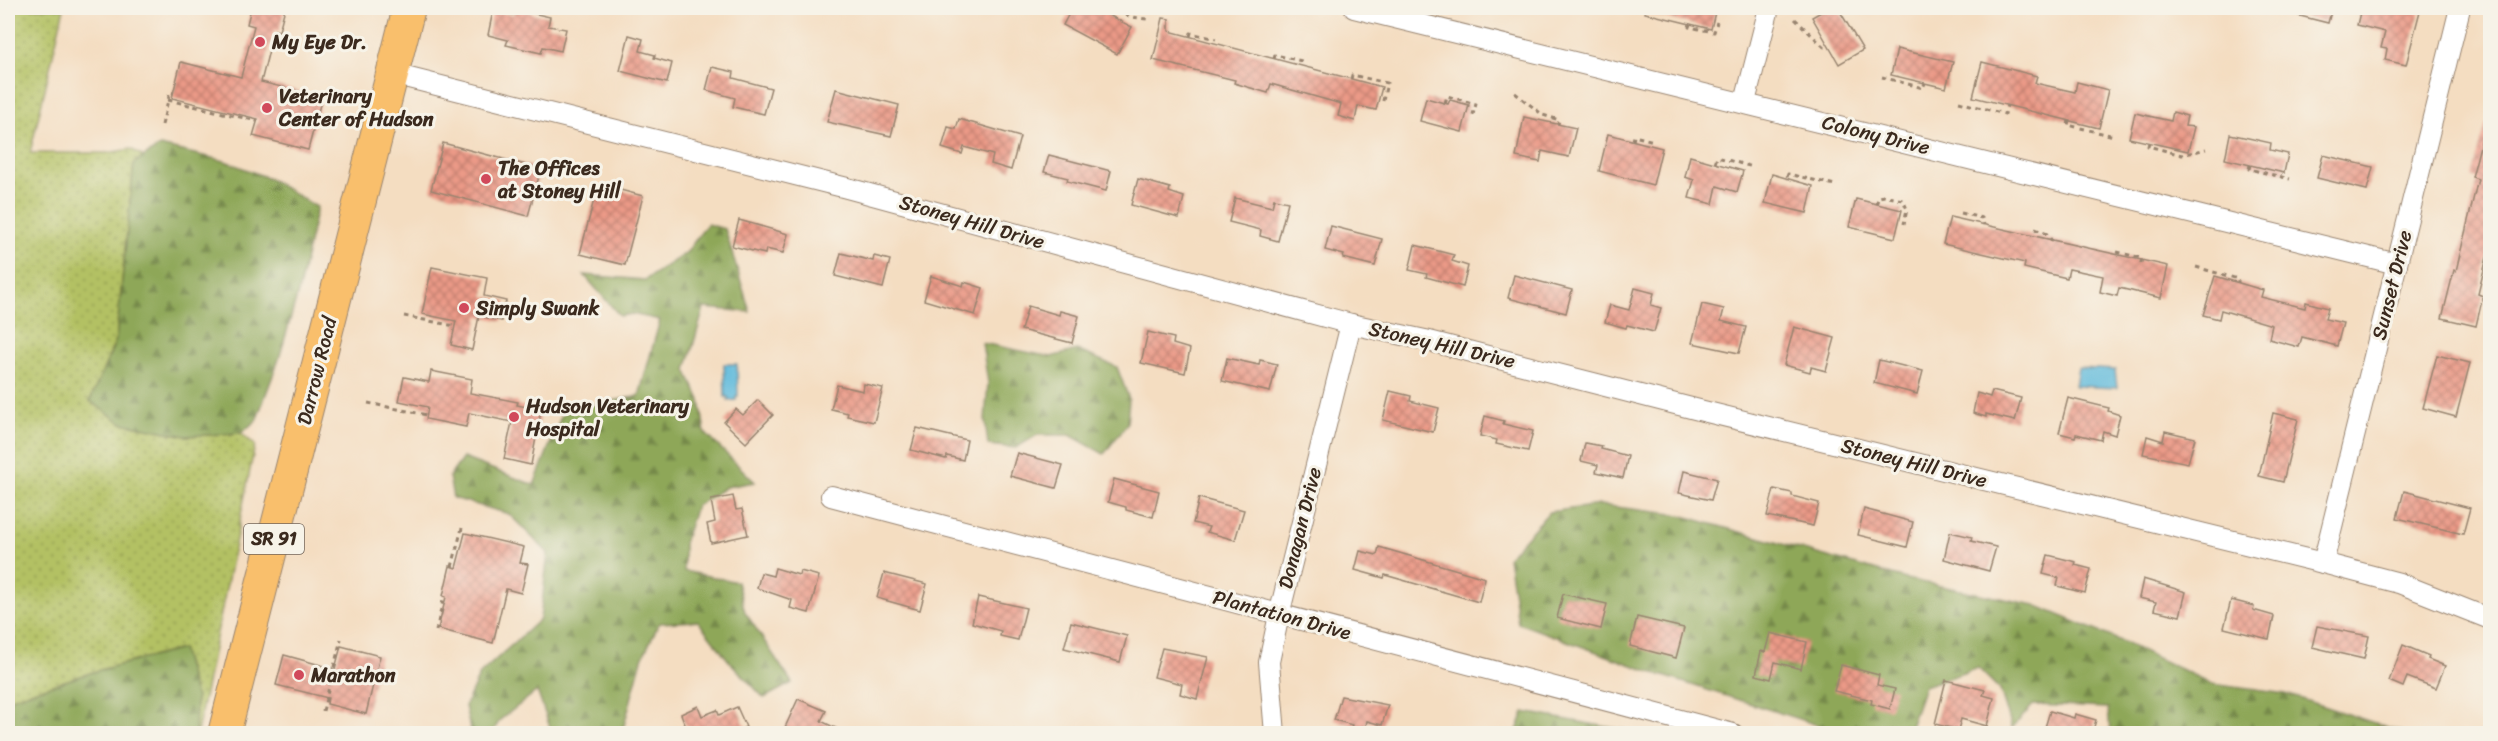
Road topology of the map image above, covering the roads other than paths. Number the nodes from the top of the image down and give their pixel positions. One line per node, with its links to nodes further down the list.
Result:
1 (409, 8): 5 (main road, Darrow Road / SR 91)
2 (1354, 8): 6 (street, Colony Drive)
3 (1769, 8): 6 (street)
4 (2460, 8): 7 (street, Sunset Drive)
5 (393, 74): 8 (street, Stoney Hill Drive); 13 (main road, Darrow Road / SR 91)
6 (1745, 102): 7 (street, Colony Drive)
7 (2397, 264): 10 (street, Sunset Drive)
8 (1351, 324): 10 (street, Stoney Hill Drive); 11 (street, Donagan Drive)
9 (831, 496): 11 (street, Plantation Drive)
10 (2323, 563): 12 (street, Stoney Hill Drive)
11 (1279, 615): 14 (street, Donagan Drive); 15 (street, Plantation Drive)
12 (2490, 619)
13 (224, 734)
14 (1275, 734)
15 (1732, 734)

